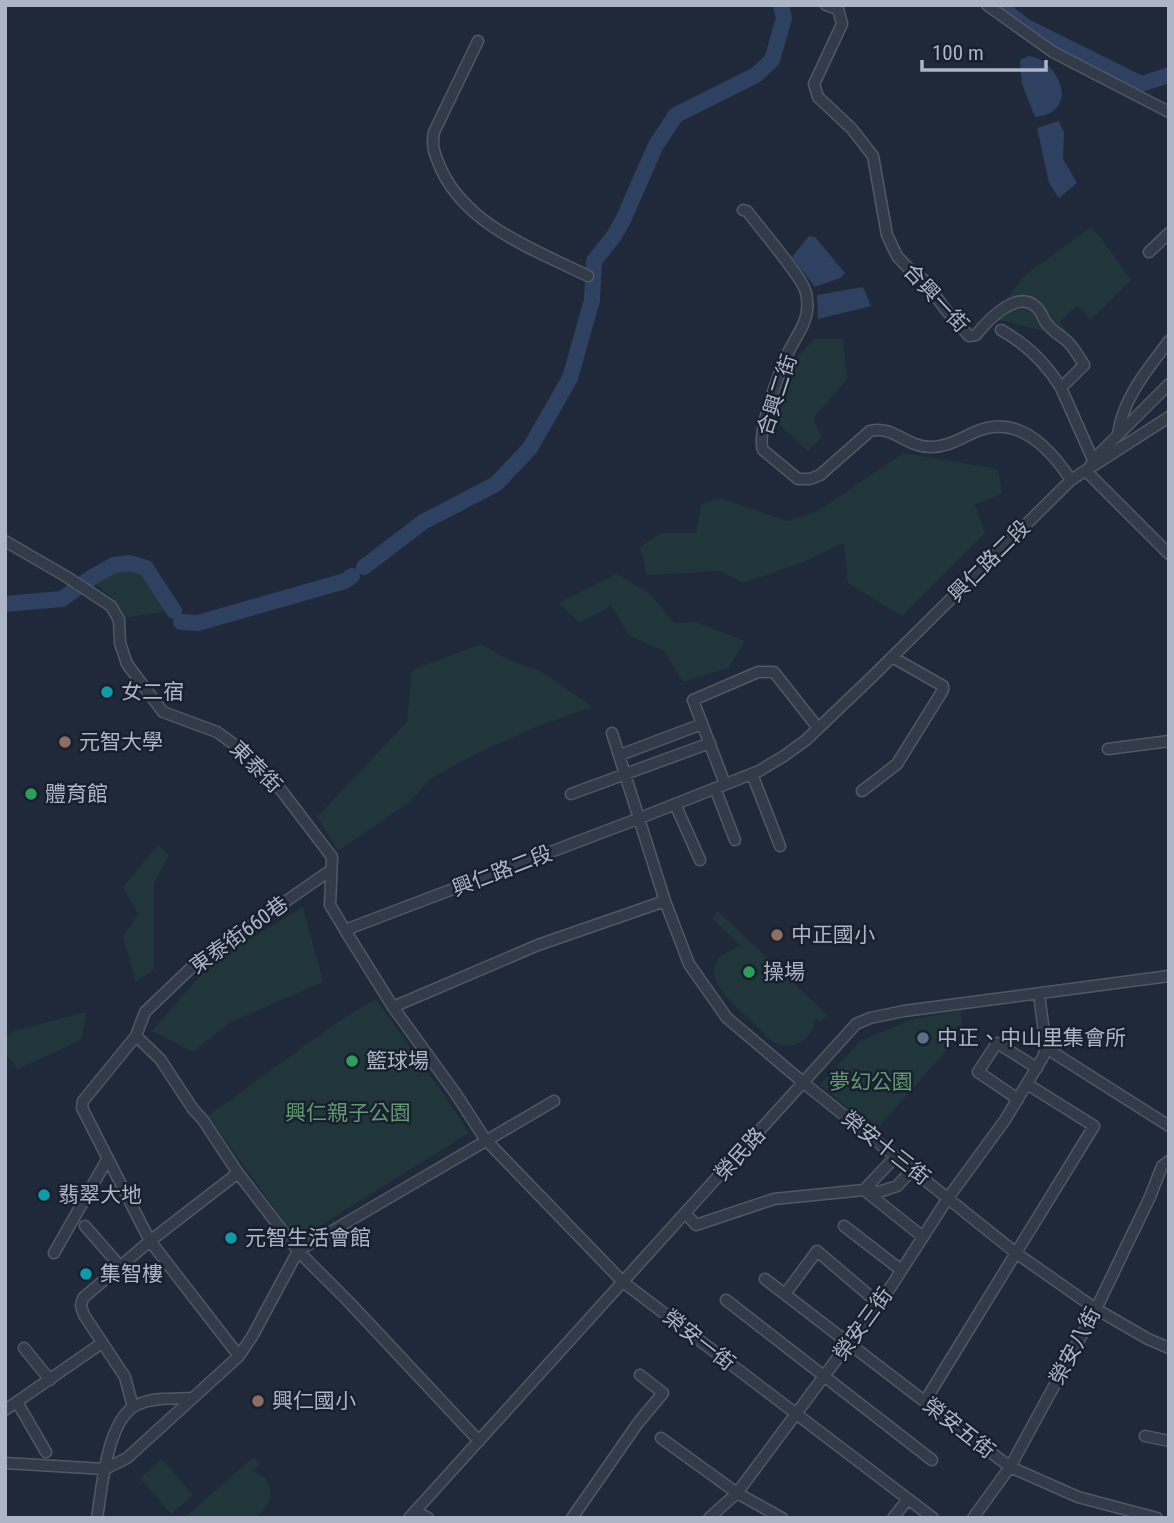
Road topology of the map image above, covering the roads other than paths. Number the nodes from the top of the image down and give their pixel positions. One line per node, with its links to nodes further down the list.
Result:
1 (827, 5): 12 (street, 合興一街)
2 (987, 5): 4 (street)
3 (478, 41): 8 (street)
4 (1169, 111)
5 (743, 210): 16 (street, 合興二街)
6 (1169, 233): 7 (street)
7 (1149, 252)
8 (588, 276)
9 (1001, 330): 12 (street)
10 (1169, 341): 14 (street)
11 (1169, 384): 14 (street)
12 (1061, 388): 15 (street)
13 (1169, 417): 15 (street, 興仁路二段)
14 (1118, 435): 15 (street)
15 (1090, 467): 16 (street, 興仁路二段); 18 (street)
16 (1071, 480): 19 (street, 興仁路二段)
17 (5, 541): 37 (street, 東泰街)
18 (1169, 554)
19 (892, 657): 21 (street, 興仁路二段); 30 (street)
20 (702, 724): 21 (street); 24 (street); 26 (street)
21 (818, 729): 28 (street, 興仁路二段)
22 (612, 733): 26 (street, 榮安十三街)
23 (1169, 741): 25 (street)
24 (709, 743): 27 (street); 29 (street)
25 (1108, 749)
26 (620, 755): 27 (street, 榮安十三街)
27 (626, 774): 31 (street); 33 (street, 榮安十三街)
28 (752, 774): 29 (street, 興仁路二段); 35 (street)
29 (720, 786): 32 (street, 興仁路二段); 34 (street)
30 (862, 790)
31 (571, 794)
32 (675, 804): 33 (street, 興仁路二段); 36 (street)
33 (640, 818): 38 (street, 榮安十三街); 39 (street, 興仁路二段)
34 (735, 840)
35 (780, 846)
36 (700, 860)
37 (331, 870): 39 (street); 43 (street, 東泰街660巷)
38 (665, 901): 42 (street); 46 (street, 榮安十三街)
39 (345, 930): 42 (street)
40 (1169, 976): 41 (street, 榮民路)
41 (1039, 994): 44 (street); 46 (street, 榮民路)
42 (393, 1007): 51 (street)
43 (136, 1036): 53 (street, 東泰街660巷); 56 (street)
44 (1046, 1048): 45 (street, 榮安三街); 50 (street)
45 (1037, 1068): 47 (street, 榮安三街); 48 (street)
46 (804, 1084): 52 (street, 榮安十三街); 59 (street, 榮民路)
47 (1027, 1084): 48 (street, 榮安三街); 65 (street)
48 (1018, 1099): 58 (street, 榮安三街)
49 (554, 1101): 51 (street)
50 (1169, 1126)
51 (485, 1139): 64 (street); 70 (street, 榮安一街)
52 (895, 1157): 55 (street, 榮安十三街); 57 (street)
53 (108, 1158): 63 (street); 66 (street)
54 (1165, 1163): 74 (street, 榮安八街)
55 (913, 1169): 57 (street); 58 (street, 榮安十三街)
56 (239, 1173): 63 (street); 64 (street)
57 (864, 1190): 59 (street); 62 (street)
58 (947, 1198): 62 (street, 榮安三街); 65 (street, 榮安十三街)
59 (686, 1214): 70 (street, 榮民路)
60 (85, 1226): 67 (street)
61 (844, 1226): 68 (street)
62 (923, 1237): 68 (street, 榮安三街)
63 (149, 1241): 67 (street); 79 (street)
64 (298, 1251): 79 (street); 91 (street)
65 (1016, 1253): 74 (street, 榮安十三街); 84 (street)
66 (54, 1254)
67 (120, 1266): 76 (street)
68 (901, 1270): 73 (street, 榮安三街)
69 (765, 1279): 71 (street, 榮安五街)
70 (623, 1282): 88 (street, 榮安一街); 91 (street, 榮民路)
71 (785, 1294): 73 (street); 75 (street, 榮安五街)
72 (726, 1300): 81 (street)
73 (878, 1303): 75 (street, 榮安三街)
74 (1096, 1309): 78 (street, 榮安十三街); 96 (street, 榮安八街)
75 (849, 1342): 81 (street, 榮安三街); 84 (street, 榮安五街)
76 (102, 1343): 82 (street); 86 (street)
77 (24, 1348): 82 (street)
78 (1169, 1348)
79 (239, 1356): 83 (street)
80 (640, 1375): 103 (street)
81 (823, 1377): 88 (street, 榮安三街); 94 (street)
82 (50, 1380): 85 (street)
83 (193, 1398): 86 (street); 97 (street)
84 (925, 1401): 96 (street, 榮安五街)
85 (17, 1402): 87 (street); 93 (street)
86 (133, 1407): 97 (street)
87 (5, 1410)
88 (796, 1415): 98 (street, 榮安三街); 99 (street, 榮安一街)
89 (1145, 1436): 92 (street)
90 (661, 1438): 98 (street)
91 (479, 1441): 100 (street, 榮民路)
92 (1169, 1441)
93 (46, 1452)
94 (932, 1460)
95 (5, 1463): 97 (street)
96 (1010, 1467): 108 (street, 榮安八街); 109 (street, 榮安五街)
97 (105, 1469): 101 (street)
98 (737, 1493): 104 (street, 榮安三街); 105 (street)
99 (908, 1499): 106 (street); 107 (street, 榮安一街)
100 (412, 1514): 102 (street)
101 (97, 1518)
102 (428, 1518)
103 (572, 1518)
104 (709, 1518)
105 (782, 1518)
106 (893, 1518)
107 (933, 1518)
108 (973, 1518)
109 (1157, 1518)

